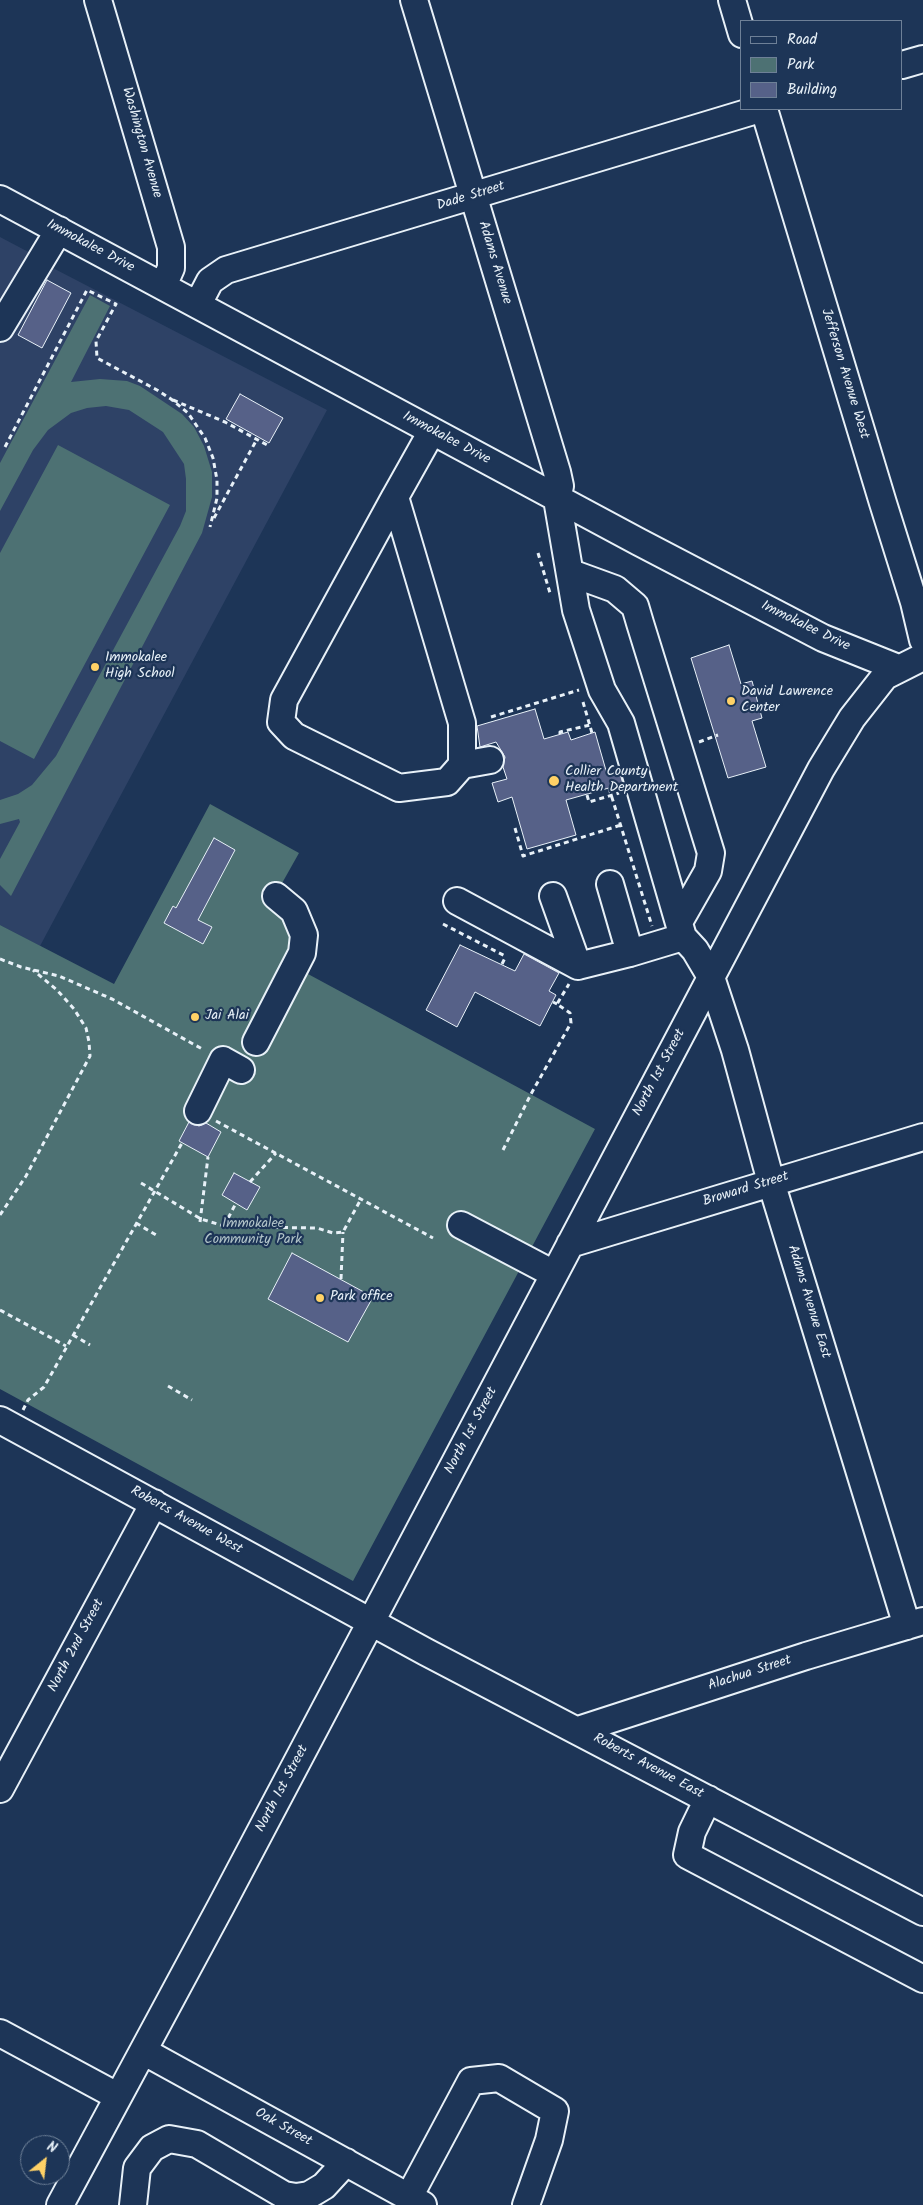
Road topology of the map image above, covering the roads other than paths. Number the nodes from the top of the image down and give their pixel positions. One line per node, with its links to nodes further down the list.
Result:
1 (98, 0): 12 (street, Washington Avenue)
2 (414, 0): 9 (street, Adams Avenue)
3 (732, 0): 4 (street)
4 (740, 27)
5 (923, 59): 6 (street)
6 (903, 66)
7 (757, 110): 9 (street, Dade Street)
8 (764, 110): 19 (street, Jefferson Avenue West)
9 (473, 196): 13 (street, Dade Street); 17 (street, Adams Avenue)
10 (0, 199): 11 (street, Immokalee Drive)
11 (59, 230): 12 (street, Immokalee Drive); 14 (street)
12 (163, 286): 13 (street, Immokalee Drive)
13 (198, 304): 15 (street, Immokalee Drive)
14 (0, 328)
15 (432, 431): 16 (street); 17 (street, Immokalee Drive)
16 (395, 497): 23 (street); 23 (street)
17 (558, 498): 18 (street, Adams Avenue); 21 (street, Immokalee Drive)
18 (571, 573): 28 (street, Adams Avenue); 28 (street)
19 (923, 640)
20 (923, 657): 21 (street, North 1st Street)
21 (898, 668): 31 (street, North 1st Street)
22 (490, 760): 23 (street)
23 (462, 765)
24 (610, 884): 29 (street)
25 (276, 896): 32 (street)
26 (553, 896): 30 (street)
27 (457, 901): 30 (street)
28 (681, 930): 29 (street); 31 (street, Adams Avenue East)
29 (630, 954): 30 (street)
30 (575, 971)
31 (711, 977): 36 (street, Adams Avenue East); 38 (street, North 1st Street)
32 (256, 1042)
33 (232, 1065): 34 (street)
34 (198, 1111)
35 (923, 1137): 36 (street, Broward Street)
36 (772, 1182): 38 (street, Broward Street); 43 (street, Adams Avenue East)
37 (461, 1225): 39 (street)
38 (570, 1244): 39 (street, North 1st Street)
39 (554, 1274): 42 (street, North 1st Street)
40 (10, 1417): 41 (street, Roberts Avenue West)
41 (154, 1503): 42 (street, Roberts Avenue West); 45 (street, North 2nd Street)
42 (372, 1622): 44 (street, Roberts Avenue East); 50 (street, North 1st Street)
43 (915, 1624): 44 (street, Alachua Street)
44 (578, 1730): 46 (street, Roberts Avenue East)
45 (0, 1789)
46 (708, 1799): 47 (street, Roberts Avenue East); 48 (street)
47 (923, 1912)
48 (923, 1979)
49 (0, 2033): 51 (street)
50 (143, 2051): 51 (street, North 1st Street); 52 (street, Oak Street)
51 (117, 2096): 54 (street, North 1st Street)
52 (346, 2162): 53 (street, Oak Street); 55 (street)
53 (416, 2201): 56 (street)
54 (60, 2205)
55 (133, 2205)
56 (526, 2205)

